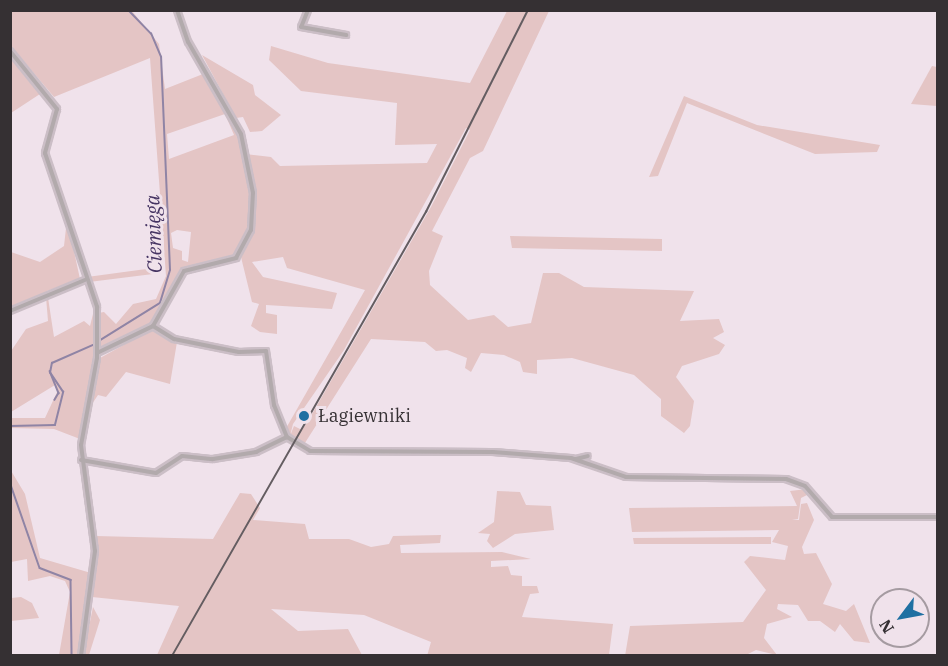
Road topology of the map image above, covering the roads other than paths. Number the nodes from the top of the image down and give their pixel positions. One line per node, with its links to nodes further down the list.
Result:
1 (177, 10): 7 (street)
2 (308, 10): 3 (street)
3 (346, 35)
4 (10, 51): 5 (street)
5 (85, 280): 6 (street); 8 (street)
6 (10, 311)
7 (153, 326): 8 (street); 9 (street)
8 (98, 354): 12 (street)
9 (286, 437): 11 (street); 12 (street)
10 (588, 456): 11 (street)
11 (576, 459): 13 (street)
12 (81, 460): 14 (street)
13 (938, 517)
14 (81, 656)

